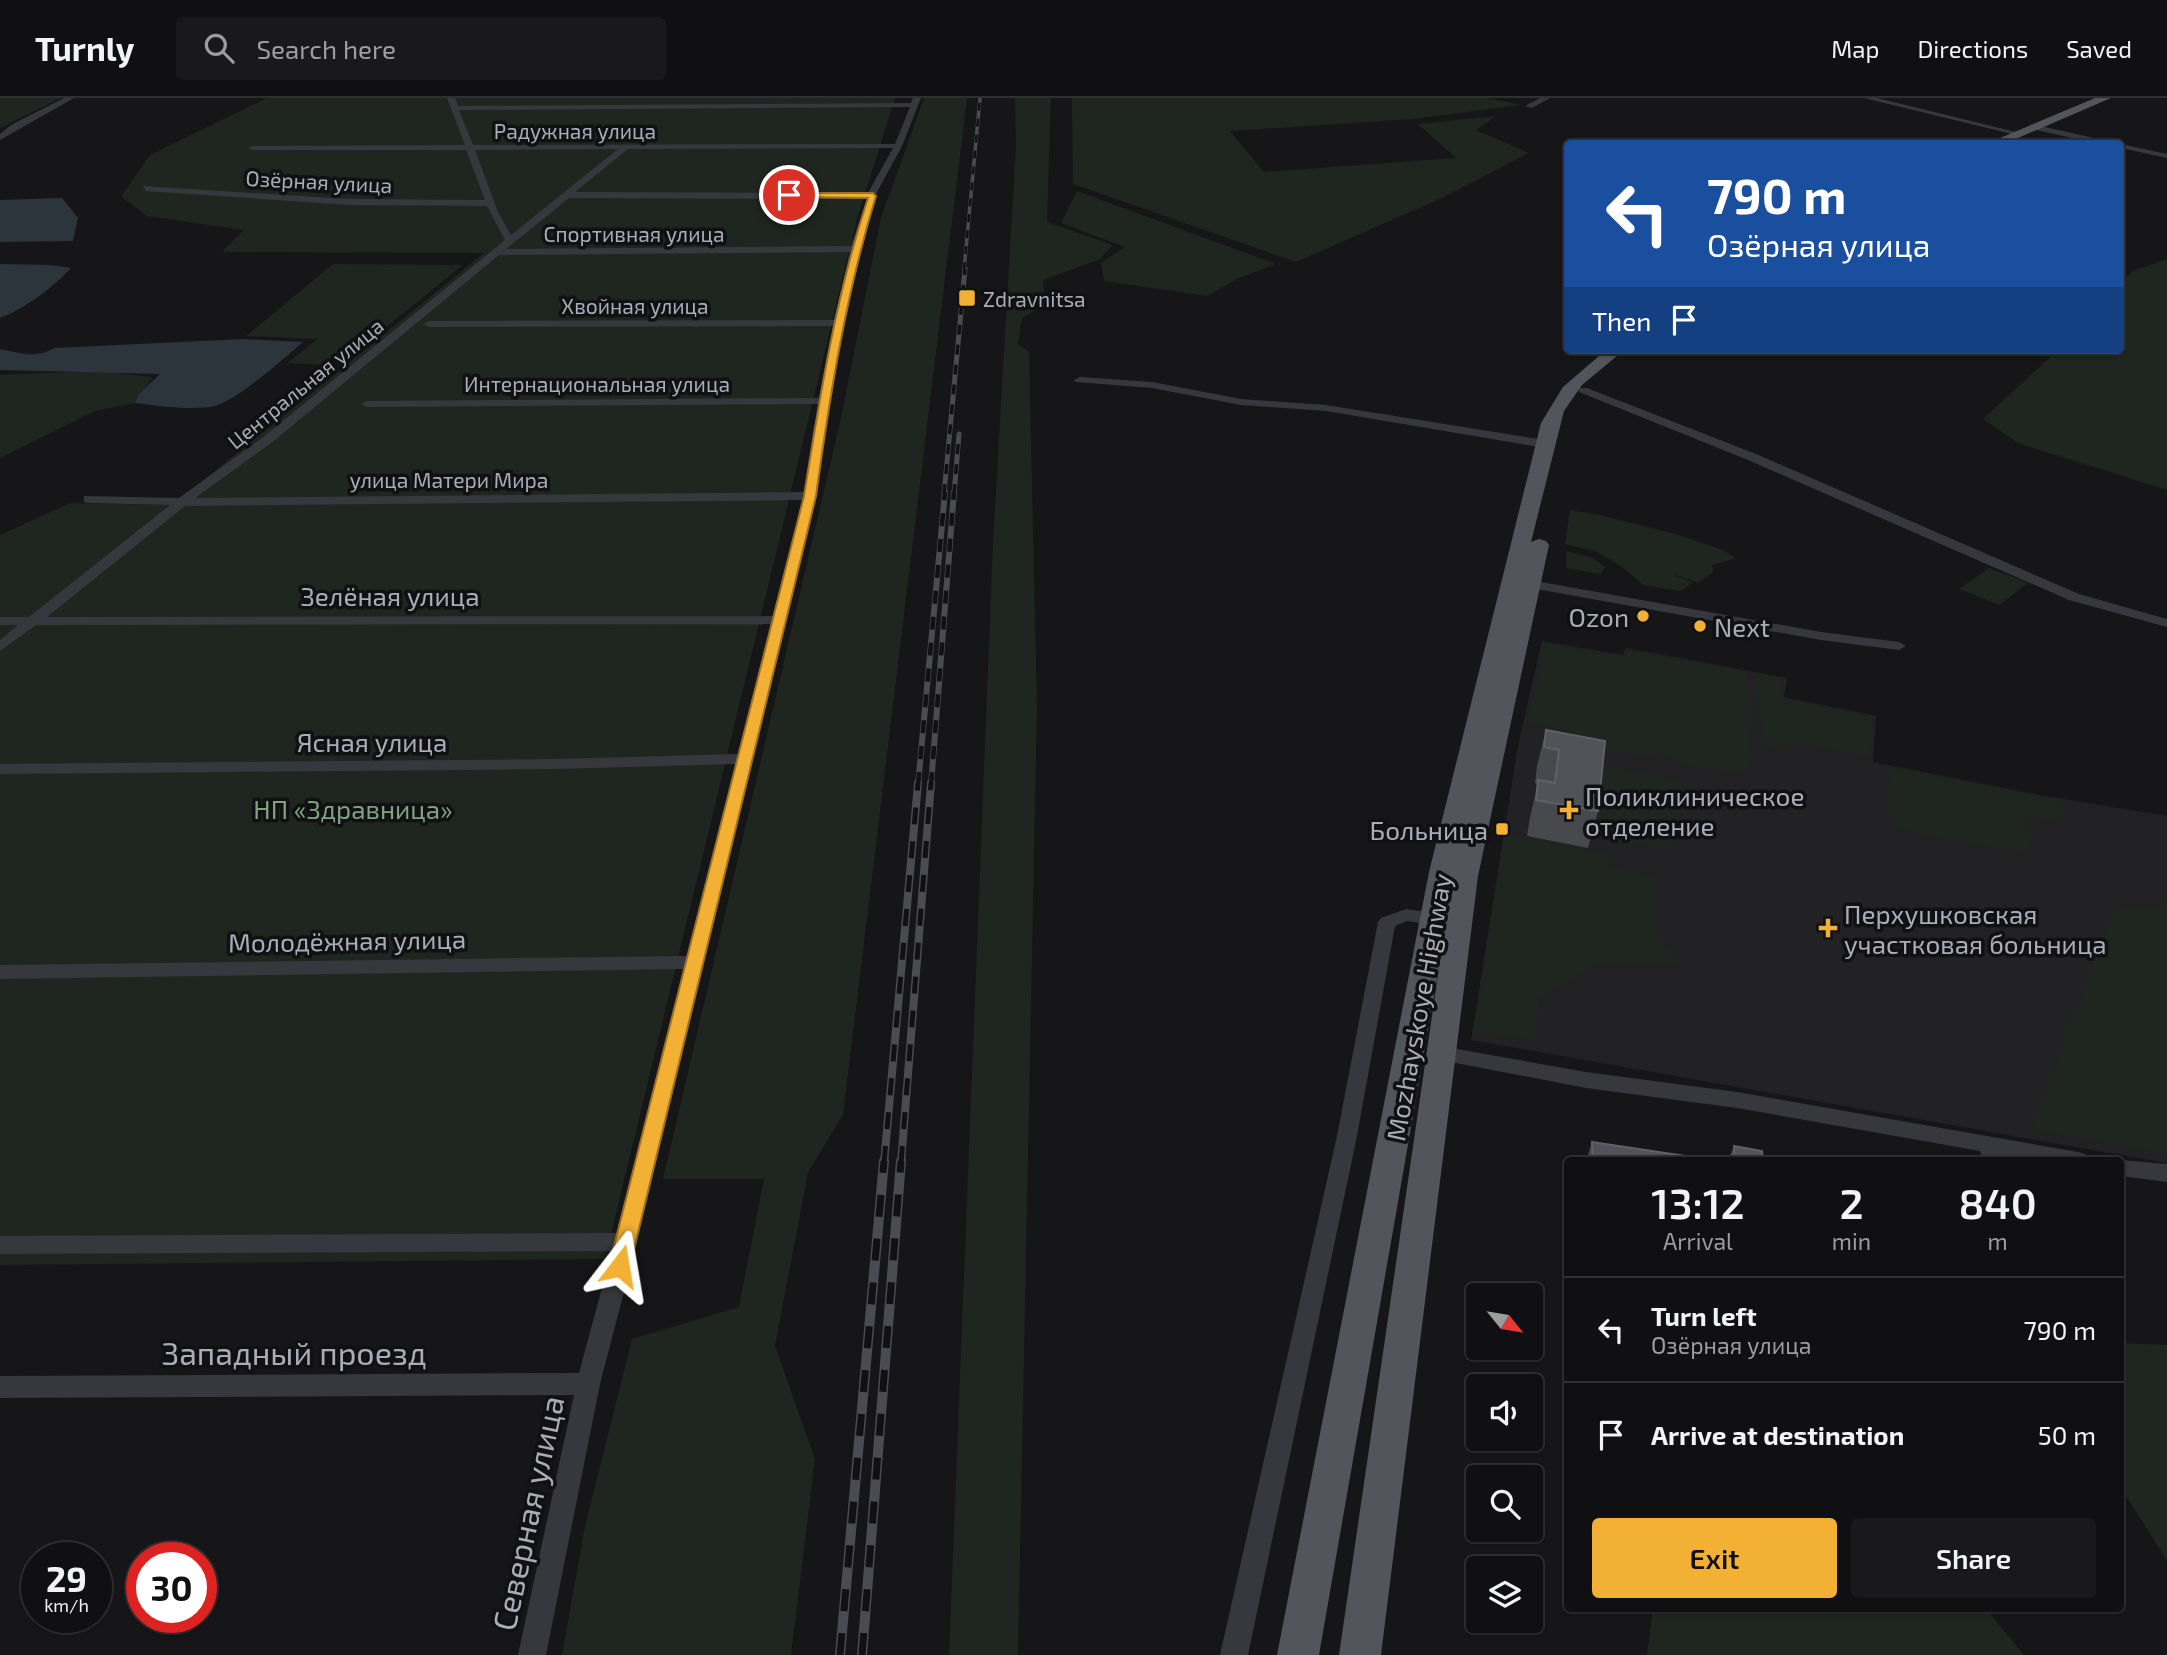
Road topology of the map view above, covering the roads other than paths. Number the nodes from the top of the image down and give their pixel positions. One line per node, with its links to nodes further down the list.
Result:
1 (70, 98): 11 (street)
2 (451, 98): 9 (street)
3 (1546, 98): 8 (street)
4 (1868, 98): 12 (street)
5 (2105, 98): 10 (main road)
6 (2120, 98): 10 (main road)
7 (917, 102): 9 (street); 14 (street, Северная улица)
8 (1529, 106)
9 (455, 108): 18 (street)
10 (2037, 127): 12 (main road); 13 (street)
11 (0, 138)
12 (2012, 138)
13 (2094, 140)
14 (898, 146): 15 (street, Радужная улица); 22 (street, Северная улица)
15 (626, 147): 18 (street, Радужная улица); 21 (street, Центральная улица)
16 (2124, 147): 19 (street)
17 (252, 148): 18 (street, Радужная улица)
18 (470, 148): 23 (street)
19 (2167, 156)
20 (146, 188): 23 (street, Озёрная улица)
21 (567, 195): 22 (street); 24 (street, Центральная улица)
22 (873, 196): 26 (street, Северная улица)
23 (491, 203): 24 (street)
24 (510, 241): 25 (street, Центральная улица)
25 (497, 252): 26 (street, Спортивная улица); 39 (street, Центральная улица)
26 (855, 253): 27 (street); 28 (street, Северная улица)
27 (508, 258)
28 (841, 323): 29 (street, Хвойная улица); 34 (street, Северная улица)
29 (429, 324)
30 (1611, 354): 36 (main road, Mozhayskoye Highway)
31 (1630, 354): 33 (main road, Mozhayskoye Highway)
32 (1080, 380): 36 (street)
33 (1583, 390): 40 (main road, Mozhayskoye Highway); 44 (street)
34 (826, 401): 35 (street, Интернациональная улица); 37 (street, Северная улица)
35 (367, 404)
36 (1545, 444): 49 (main road, Mozhayskoye Highway)
37 (810, 496): 39 (street, улица Матери Мира); 42 (street, Северная улица)
38 (88, 499): 39 (street, улица Матери Мира)
39 (182, 502): 41 (street, Центральная улица)
40 (1530, 584): 45 (street); 52 (main road, Mozhayskoye Highway)
41 (34, 619): 42 (street, Зелёная улица); 43 (street, Зелёная улица); 46 (street, Центральная улица)
42 (779, 620): 47 (street, Северная улица)
43 (0, 621)
44 (2167, 623)
45 (1899, 646)
46 (0, 647)
47 (745, 759): 48 (street, Ясная улица); 50 (street, Северная улица)
48 (0, 769)
49 (1433, 919): 62 (street); 63 (main road, Mozhayskoye Highway)
50 (695, 962): 51 (street, Молодёжная улица); 57 (street, Северная улица)
51 (0, 972)
52 (1440, 1053): 53 (street); 64 (main road, Mozhayskoye Highway)
53 (1990, 1152): 54 (street)
54 (2045, 1157)
55 (2124, 1168): 56 (street)
56 (2167, 1173)
57 (626, 1242): 58 (street); 59 (street, Северная улица)
58 (0, 1245)
59 (588, 1384): 60 (street, Западный проезд); 61 (street, Северная улица)
60 (0, 1387)
61 (531, 1655)
62 (1234, 1655)
63 (1298, 1655)
64 (1360, 1655)

